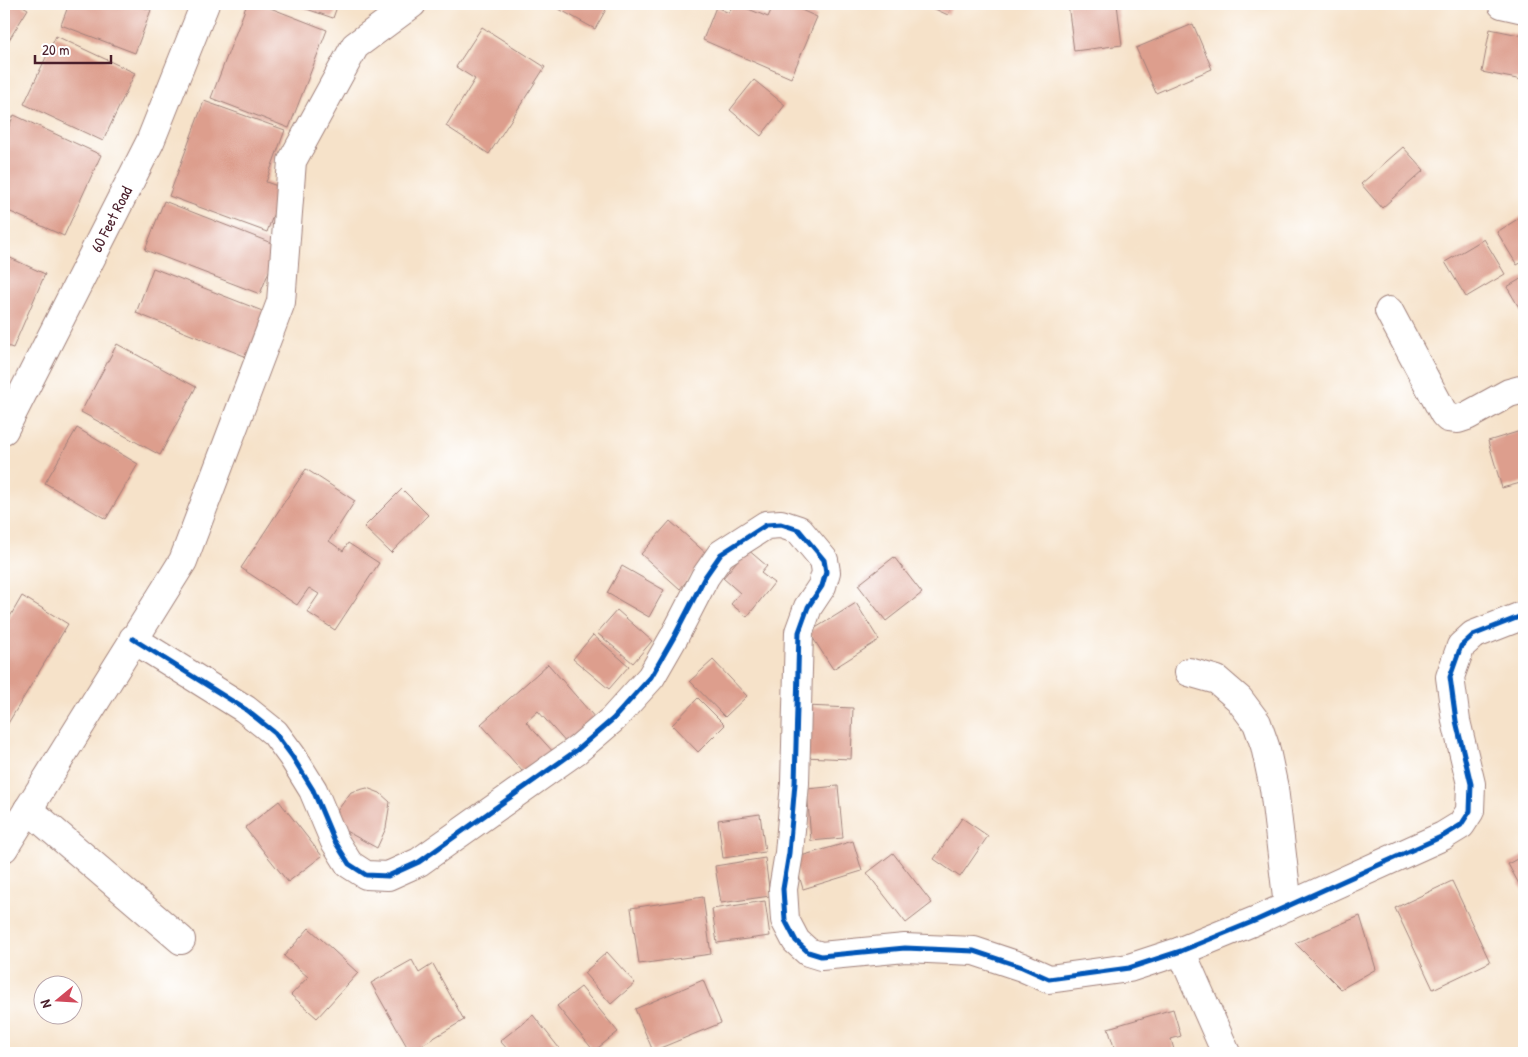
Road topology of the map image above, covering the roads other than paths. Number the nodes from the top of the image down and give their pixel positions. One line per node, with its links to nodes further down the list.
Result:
1 (205, 4): 7 (street, 60 Feet Road)
2 (412, 4): 9 (street)
3 (1502, 4): 4 (street)
4 (1524, 9)
5 (1389, 310): 6 (street)
6 (1524, 389)
7 (4, 430)
8 (1524, 615): 13 (street)
9 (133, 639): 11 (street); 15 (street)
10 (1189, 672): 13 (street)
11 (28, 809): 12 (street); 14 (street)
12 (4, 848)
13 (1288, 906): 15 (street)
14 (181, 940)
15 (1181, 951): 16 (street)
16 (1226, 1053)

